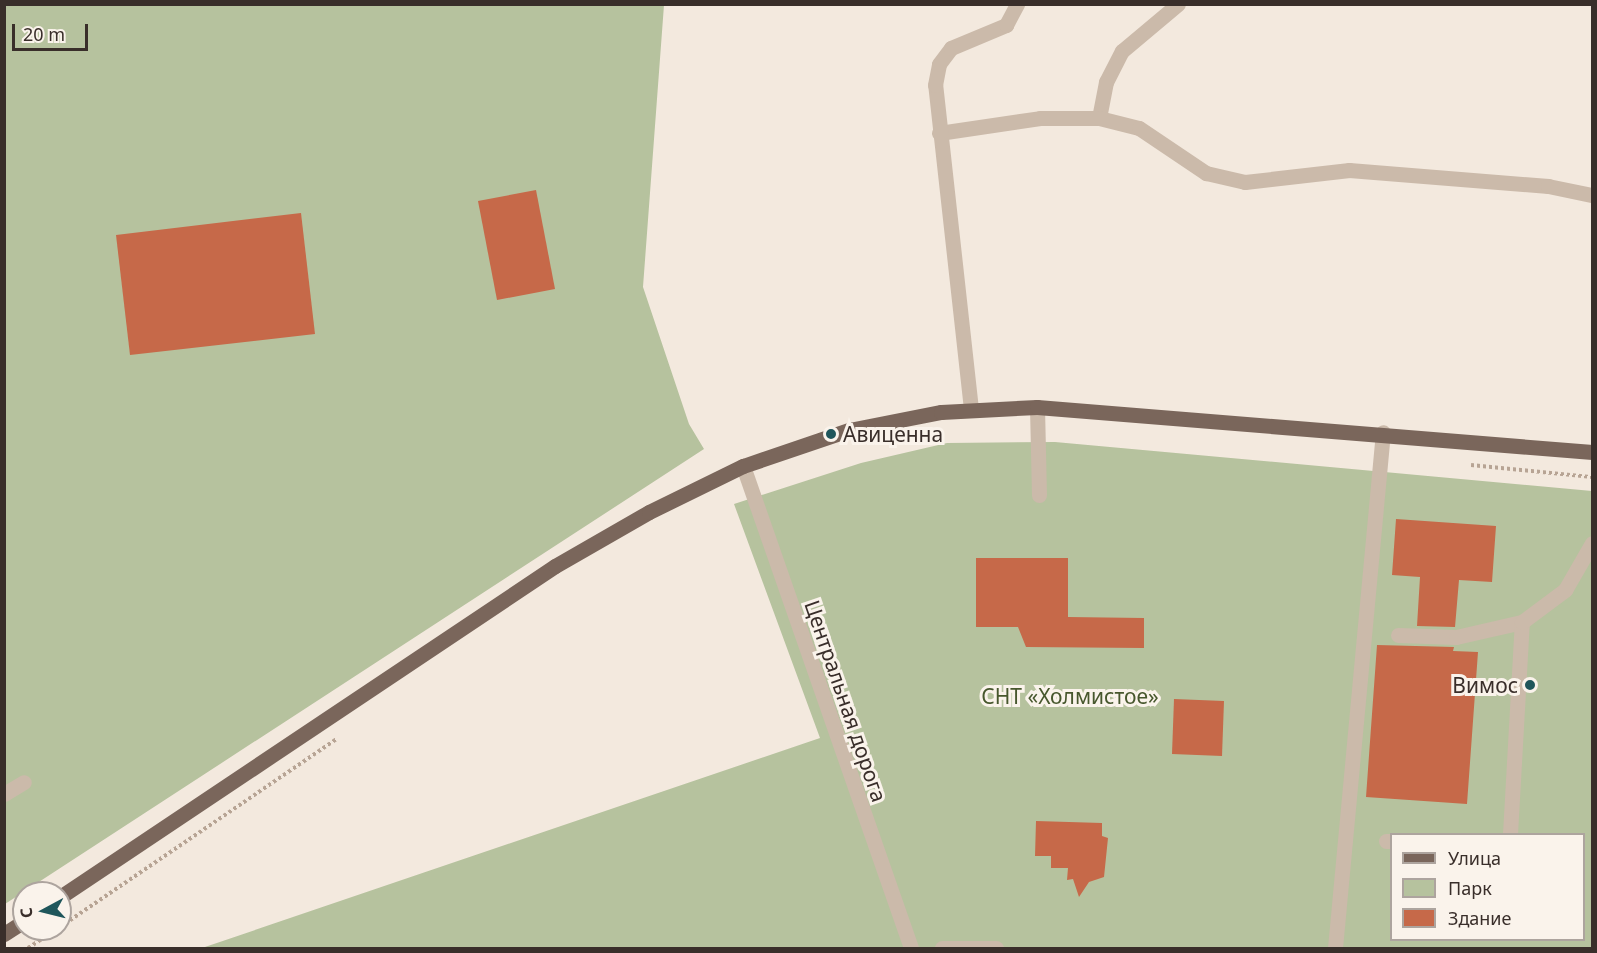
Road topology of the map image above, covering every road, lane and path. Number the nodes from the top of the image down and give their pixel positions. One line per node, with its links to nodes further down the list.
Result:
1 (1017, 4): 4 (street)
2 (1178, 4): 3 (street)
3 (1100, 118): 4 (street); 5 (street)
4 (939, 133): 7 (street)
5 (1593, 195)
6 (1037, 407): 7 (main road); 8 (main road); 11 (street)
7 (971, 409): 10 (main road)
8 (1383, 432): 9 (main road); 22 (street)
9 (1593, 452)
10 (743, 466): 18 (main road); 19 (street, Центральная дорога)
11 (1039, 495)
12 (1593, 543): 13 (street)
13 (1522, 622): 14 (street); 17 (street)
14 (1398, 635)
15 (24, 782): 16 (street)
16 (4, 794)
17 (1510, 833)
18 (72, 889)
19 (911, 948)
20 (942, 948): 21 (street)
21 (996, 948)
22 (1335, 948)

